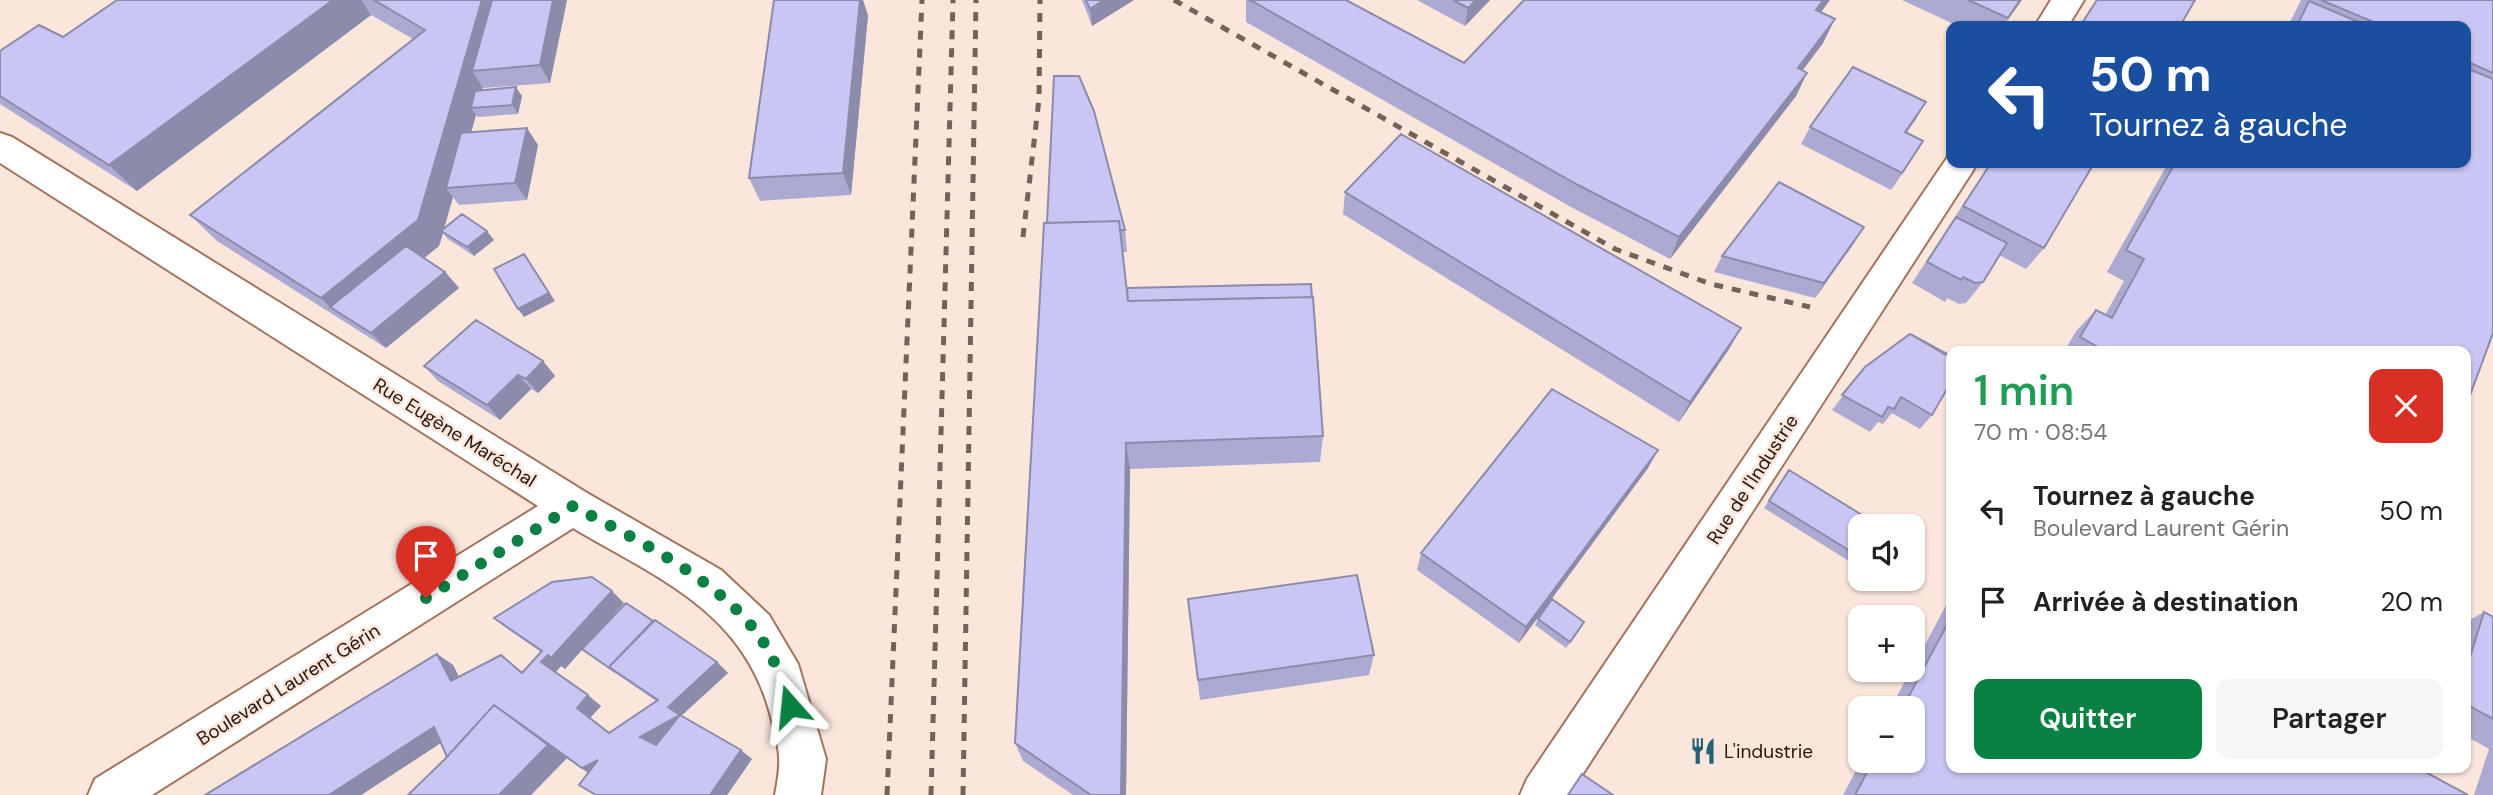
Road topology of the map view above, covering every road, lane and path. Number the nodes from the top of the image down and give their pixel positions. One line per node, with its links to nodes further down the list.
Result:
1 (2068, 0): 2 (street)
2 (2053, 21)
3 (0, 146): 5 (street, Rue Eugène Maréchal)
4 (1957, 168): 8 (street, Rue de l'Industrie)
5 (573, 506): 6 (street, Boulevard Laurent Gérin); 7 (street, Rue Eugène Maréchal)
6 (111, 795)
7 (798, 795)
8 (1543, 795)

